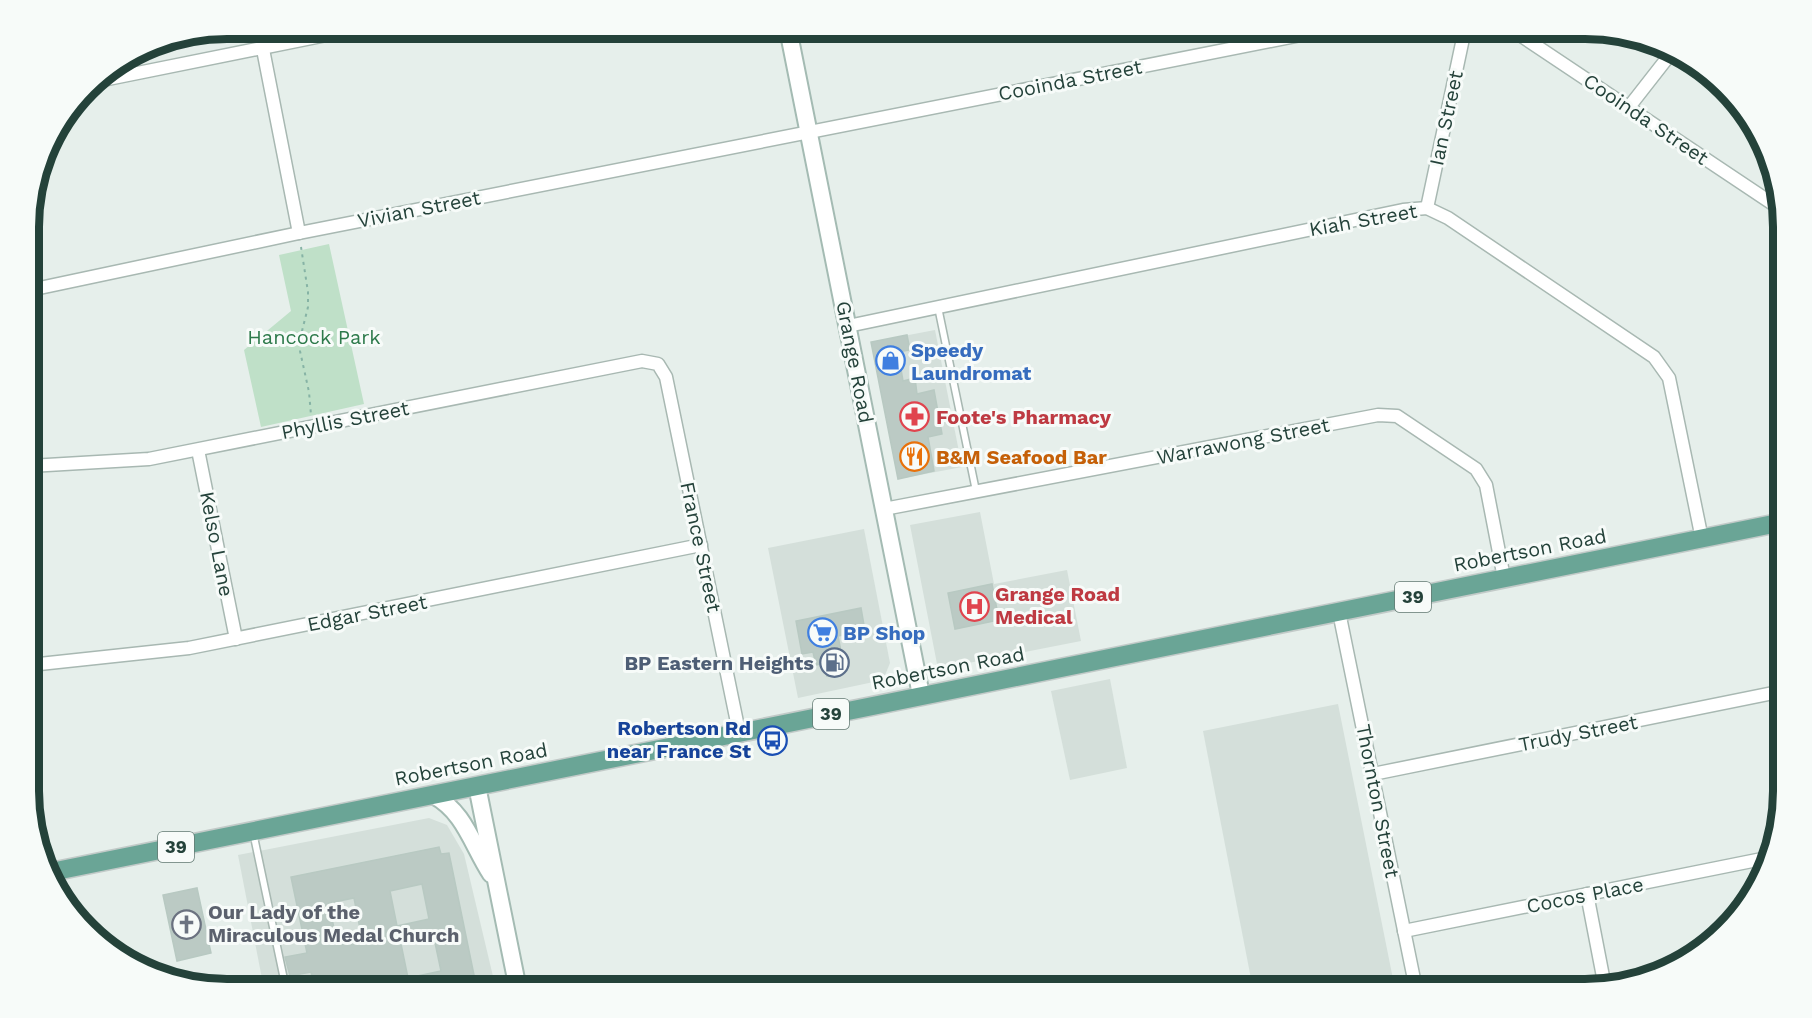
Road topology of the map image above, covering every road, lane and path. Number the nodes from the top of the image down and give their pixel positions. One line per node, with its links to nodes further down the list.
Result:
1 (261, 39): 7 (street)
2 (302, 39): 7 (street)
3 (790, 39): 11 (main road, Grange Road)
4 (1276, 39): 11 (street, Cooinda Street)
5 (1463, 39): 13 (street, Ian Street)
6 (1527, 39): 10 (street, Cooinda Street)
7 (262, 47): 9 (street); 14 (street)
8 (1667, 58): 10 (street)
9 (114, 78)
10 (1629, 108): 12 (street, Cooinda Street)
11 (809, 132): 14 (street, Vivian Street); 17 (main road, Grange Road)
12 (1771, 203)
13 (1427, 208): 16 (street, Kiah Street); 25 (street, Kiah Street)
14 (299, 233): 15 (street, Vivian Street); 19 (path)
15 (39, 288)
16 (938, 307): 17 (street, Kiah Street); 22 (lane)
17 (848, 326): 23 (main road, Grange Road)
18 (658, 364): 19 (street, Phyllis Street); 26 (street, France Street)
19 (312, 427): 20 (street, Phyllis Street)
20 (198, 450): 21 (street, Phyllis Street); 29 (street, Kelso Lane)
21 (39, 465)
22 (976, 492): 23 (street, Warrawong Street); 27 (street, Warrawong Street)
23 (884, 509): 32 (main road, Grange Road)
24 (1773, 524): 25 (main road, Robertson Road / 39)
25 (1702, 539): 27 (main road, Robertson Road / 39)
26 (701, 545): 29 (street, Edgar Street); 33 (street, France Street)
27 (1504, 578): 28 (main road, Robertson Road / 39)
28 (1339, 612): 32 (main road, Robertson Road / 39); 34 (street, Thornton Street)
29 (236, 639): 30 (street, Edgar Street)
30 (39, 664)
31 (1773, 694): 34 (street, Trudy Street)
32 (921, 695): 33 (main road, Robertson Road / 39)
33 (739, 732): 35 (main road, Robertson Road / 39)
34 (1373, 774): 42 (street, Thornton Street)
35 (477, 786): 36 (main road, Robertson Road / 39); 40 (main road)
36 (433, 795): 37 (main road, Robertson Road / 39); 40 (main road)
37 (253, 831): 39 (main road, Robertson Road / 39); 44 (lane)
38 (1760, 859): 41 (street, Cocos Place)
39 (57, 871)
40 (496, 882): 45 (main road)
41 (1587, 894): 42 (street, Cocos Place); 43 (street)
42 (1404, 931): 46 (street, Thornton Street)
43 (1603, 978)
44 (284, 979)
45 (516, 979)
46 (1414, 979)

